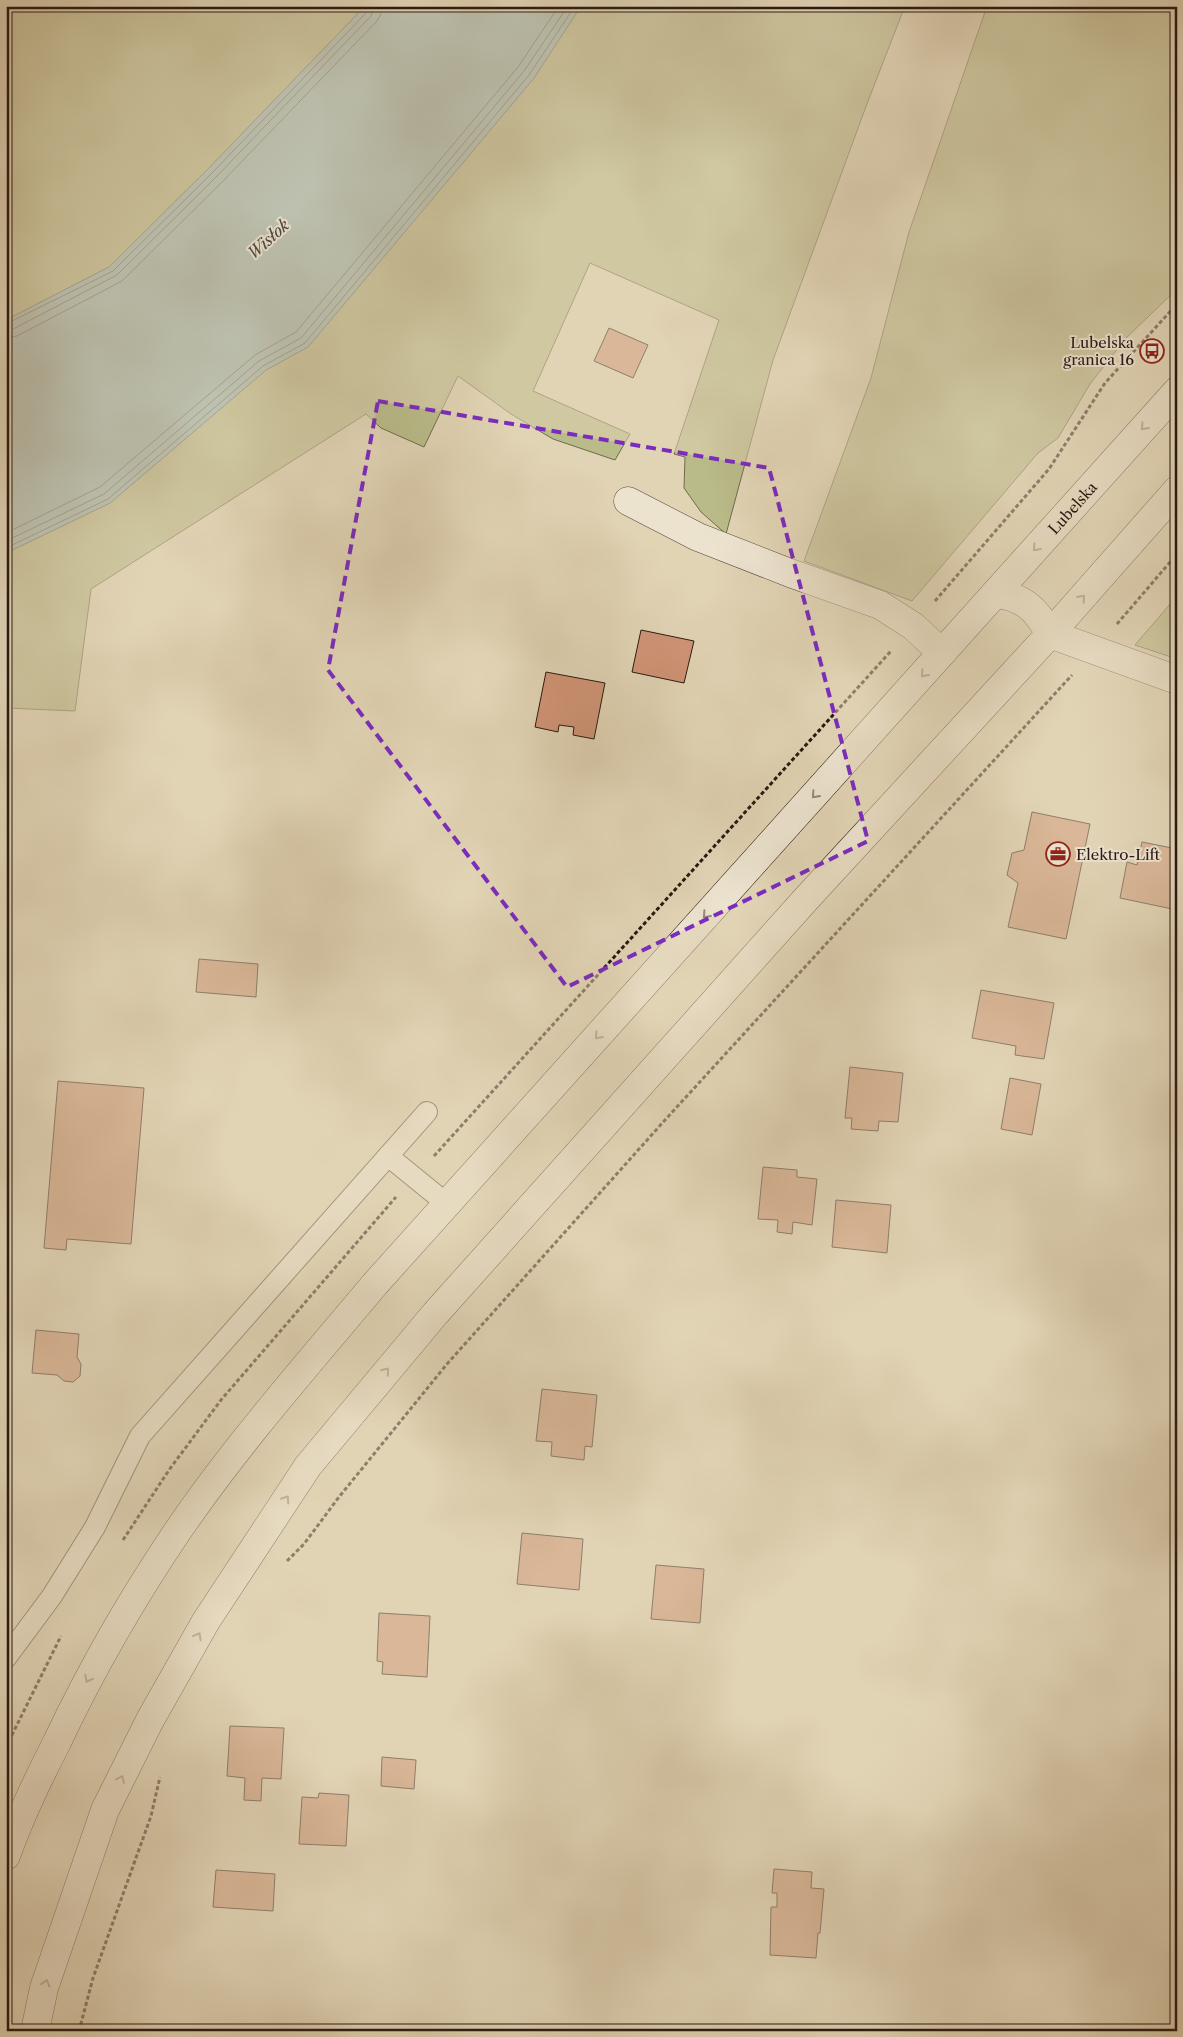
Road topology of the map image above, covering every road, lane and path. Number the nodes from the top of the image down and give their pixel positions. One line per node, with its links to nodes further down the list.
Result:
1 (1177, 304): 7 (path)
2 (1177, 391): 6 (main road, Lubelska, one-way to 6)
3 (1177, 490): 8 (main road, one-way to 3)
4 (628, 501): 7 (main road)
5 (1177, 554): 9 (path)
6 (994, 594): 8 (main road); 10 (main road, Lubelska)
7 (913, 626): 10 (main road); 14 (path)
8 (1050, 634): 9 (main road); 24 (main road, one-way to 8)
9 (1093, 651): 11 (main road); 17 (path)
10 (942, 654): 15 (main road, Lubelska, one-way to 15)
11 (1177, 680)
12 (427, 1112): 13 (lane)
13 (388, 1156): 14 (lane); 19 (lane)
14 (414, 1177): 15 (lane); 16 (path)
15 (447, 1204): 22 (main road, Lubelska, one-way to 22)
16 (122, 1543)
17 (283, 1564)
18 (64, 1632): 20 (path)
19 (6, 1658)
20 (6, 1747)
21 (161, 1773): 25 (path)
22 (12, 1827): 23 (main road, Lubelska)
23 (6, 1856)
24 (35, 2031)
25 (79, 2031)

